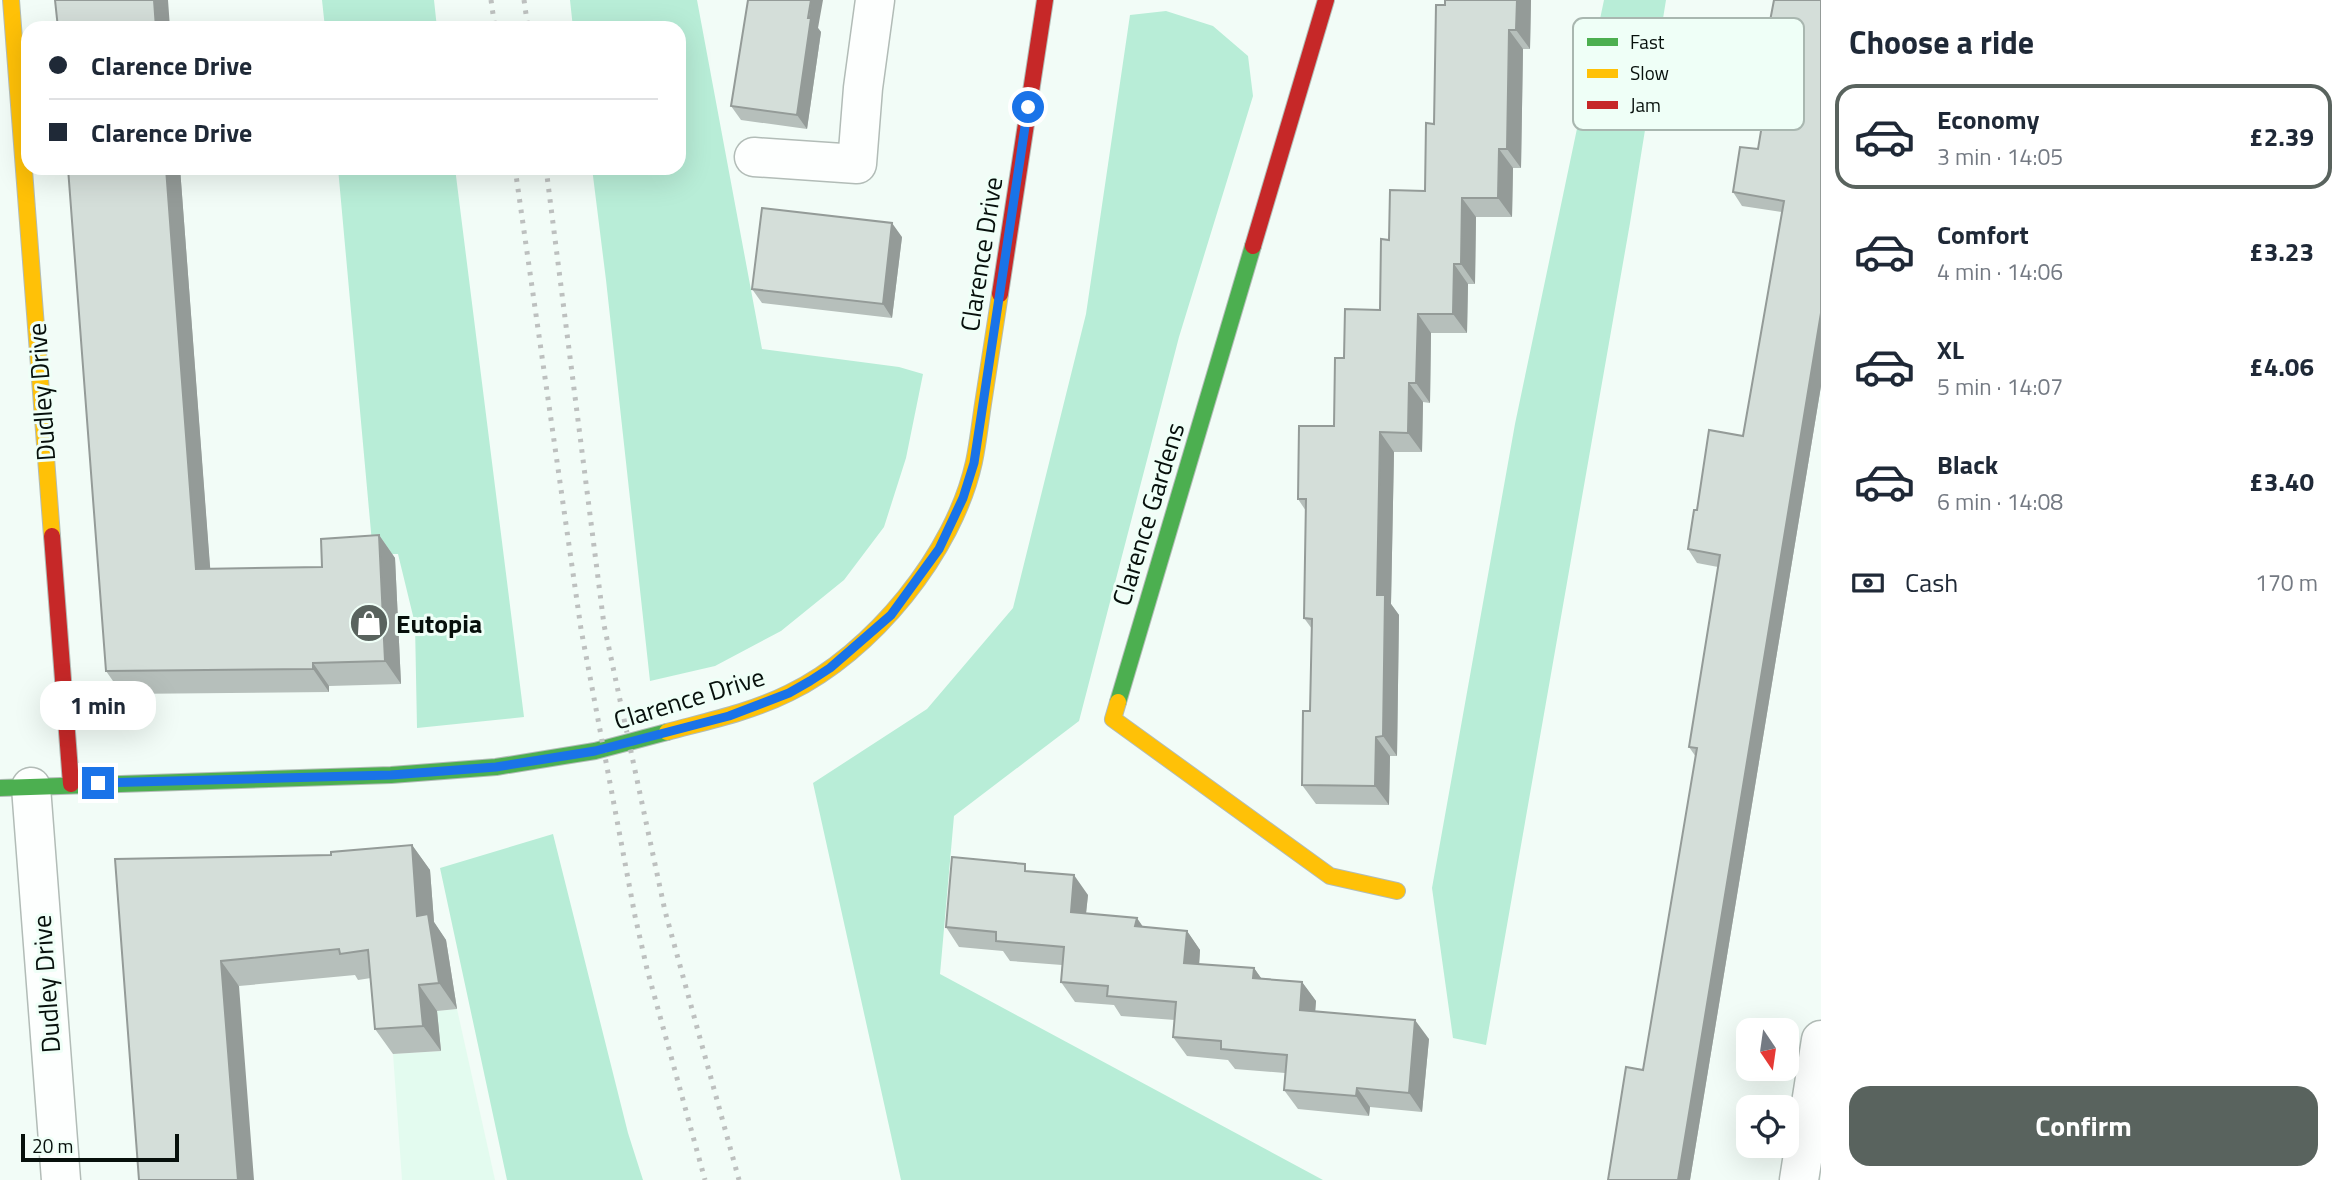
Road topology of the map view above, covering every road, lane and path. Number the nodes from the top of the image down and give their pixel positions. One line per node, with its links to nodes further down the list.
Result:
1 (11, 0): 5 (street, Dudley Drive)
2 (875, 0): 6 (street)
3 (1045, 0): 8 (street, Clarence Drive)
4 (1326, 0): 10 (street, Clarence Gardens)
5 (21, 131)
6 (754, 157)
7 (24, 175): 8 (street, Dudley Drive)
8 (71, 784): 9 (street, Clarence Drive)
9 (15, 788): 13 (street, Dudley Drive)
10 (1397, 891)
11 (1821, 1040): 12 (street)
12 (1814, 1128): 14 (street)
13 (61, 1180)
14 (1799, 1180)

